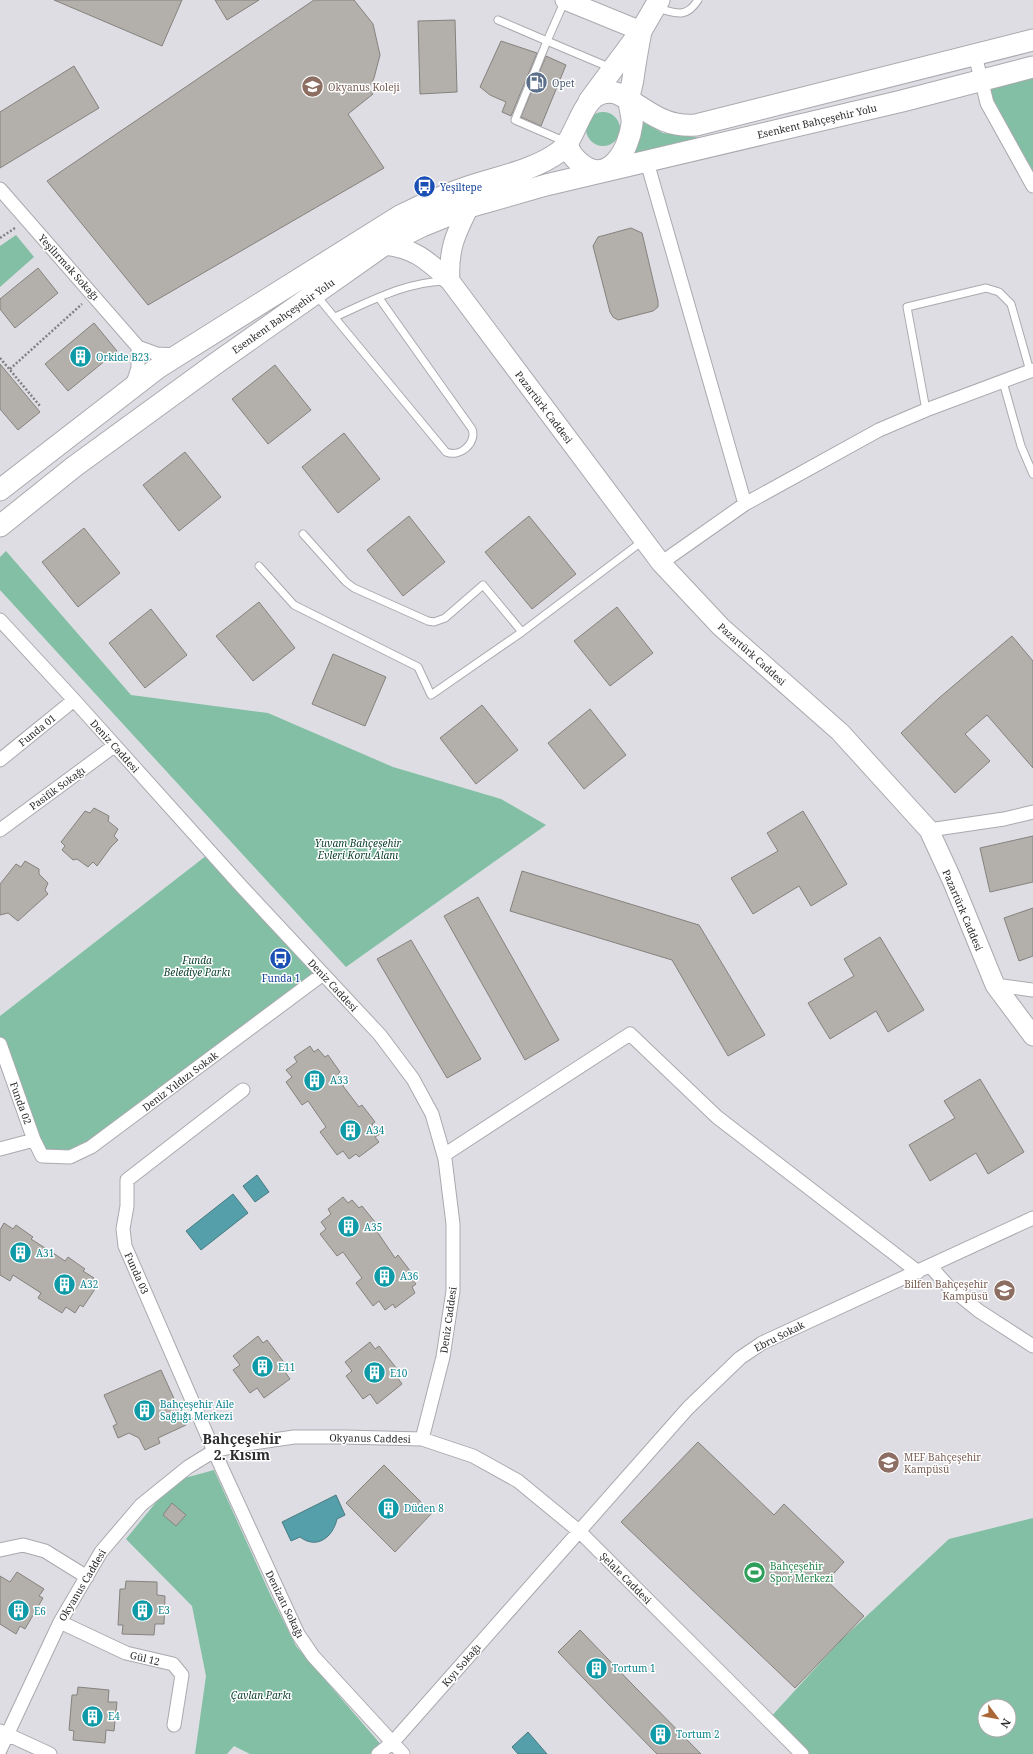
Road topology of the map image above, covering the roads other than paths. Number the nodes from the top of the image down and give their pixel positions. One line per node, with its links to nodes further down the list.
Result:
1 (565, 0): 5 (street); 7 (lane)
2 (698, 0): 3 (lane)
3 (657, 3): 5 (main road)
4 (498, 20): 7 (lane)
5 (641, 31): 10 (main road); 12 (main road)
6 (1033, 40): 8 (main road, Esenkent Bahçeşehir Yolu)
7 (547, 41): 10 (lane); 14 (lane)
8 (975, 55): 11 (street); 12 (main road, Esenkent Bahçeşehir Yolu)
9 (1033, 67): 11 (main road, Esenkent Bahçeşehir Yolu)
10 (612, 69): 13 (main road)
11 (981, 81): 15 (main road, Esenkent Bahçeşehir Yolu); 17 (street)
12 (629, 100): 13 (main road, Esenkent Bahçeşehir Yolu); 16 (main road, Esenkent Bahçeşehir Yolu)
13 (586, 106): 14 (main road, Esenkent Bahçeşehir Yolu)
14 (568, 143): 16 (main road); 26 (main road, Esenkent Bahçeşehir Yolu)
15 (647, 162): 16 (main road, Esenkent Bahçeşehir Yolu); 33 (street)
16 (601, 171): 19 (main road, Esenkent Bahçeşehir Yolu)
17 (1033, 186)
18 (0, 189): 25 (street, Yeşilırmak Sokağı)
19 (469, 207): 20 (main road, Esenkent Bahçeşehir Yolu); 21 (street)
20 (384, 245): 21 (street, Pazartürk Caddesi); 22 (main road, Esenkent Bahçeşehir Yolu)
21 (450, 281): 23 (lane); 36 (street, Pazartürk Caddesi)
22 (315, 294): 24 (lane); 34 (main road, Esenkent Bahçeşehir Yolu)
23 (379, 298): 24 (lane); 24 (lane)
24 (335, 317)
25 (138, 347): 26 (street); 29 (street)
26 (178, 355): 29 (main road, Esenkent Bahçeşehir Yolu)
27 (1032, 371): 28 (street); 30 (lane)
28 (1004, 382): 30 (street); 31 (lane)
29 (130, 388): 32 (main road, Esenkent Bahçeşehir Yolu)
30 (926, 410): 33 (street)
31 (1033, 474)
32 (0, 490)
33 (745, 504): 37 (street)
34 (0, 526)
35 (303, 534): 40 (lane)
36 (644, 540): 37 (street, Pazartürk Caddesi); 40 (lane)
37 (661, 563): 46 (street, Pazartürk Caddesi)
38 (259, 566): 40 (lane)
39 (0, 620): 41 (street, Deniz Caddesi)
40 (522, 632)
41 (74, 700): 42 (street, Deniz Caddesi); 43 (street, Funda 01)
42 (114, 746): 45 (street, Pasifik Sokağı); 47 (street, Deniz Caddesi)
43 (0, 760)
44 (1033, 812): 46 (street)
45 (0, 830)
46 (929, 830): 48 (street, Pazartürk Caddesi)
47 (323, 974): 53 (street, Deniz Yıldızı Sokak); 55 (street, Deniz Caddesi)
48 (995, 985): 49 (street); 50 (street, Pazartürk Caddesi)
49 (1033, 990)
50 (1033, 1036)
51 (0, 1044): 53 (street, Funda 02)
52 (243, 1090): 61 (street, Funda 03)
53 (34, 1140): 54 (street)
54 (0, 1149)
55 (444, 1155): 58 (street); 60 (street, Deniz Caddesi)
56 (1033, 1218): 57 (street, Ebru Sokak)
57 (930, 1266): 58 (street, Ebru Sokak); 59 (street)
58 (918, 1272): 62 (street, Ebru Sokak)
59 (1033, 1346)
60 (422, 1439): 61 (street, Okyanus Caddesi); 62 (street, Şelale Caddesi)
61 (214, 1451): 65 (street, Okyanus Caddesi); 69 (street, Denizatı Sokağı)
62 (580, 1532): 64 (street, Ebru Sokak); 74 (street, Şelale Caddesi)
63 (0, 1550): 65 (street)
64 (542, 1573): 69 (street, Kıyı Sokağı)
65 (87, 1577): 66 (street, Okyanus Caddesi)
66 (60, 1622): 67 (street, Gül 12); 68 (street, Okyanus Caddesi)
67 (174, 1725)
68 (3, 1733): 70 (street, Okyanus Caddesi); 71 (street)
69 (393, 1742): 72 (street, Kıyı Sokağı); 73 (street, Denizatı Sokağı)
70 (0, 1750)
71 (50, 1754)
72 (378, 1754)
73 (403, 1754)
74 (802, 1754)

